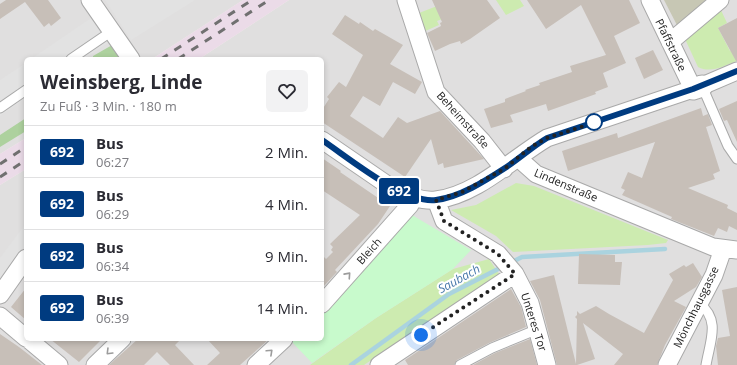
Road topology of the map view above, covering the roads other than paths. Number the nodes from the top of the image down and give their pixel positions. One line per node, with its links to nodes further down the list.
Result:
1 (90, 0): 5 (street)
2 (406, 0): 16 (street, Beheimstraße)
3 (650, 0): 6 (street, Pfaffstraße)
4 (720, 0): 6 (street)
5 (112, 31): 7 (lane); 8 (street)
6 (670, 42): 10 (street, Pfaffstraße)
7 (74, 57)
8 (129, 57)
9 (737, 71): 10 (street)
10 (697, 88): 14 (street); 15 (lane)
11 (24, 91): 12 (lane)
12 (0, 108)
13 (324, 141): 17 (street)
14 (518, 158): 16 (street); 19 (street, Lindenstraße)
15 (737, 159)
16 (504, 169): 18 (street)
17 (414, 197): 18 (street); 23 (street, Bleich, one-way to 17)
18 (436, 200): 21 (street, Unteres Tor)
19 (730, 249): 24 (street, Mönchhausgasse)
20 (24, 261): 22 (street)
21 (513, 271): 26 (street, Unteres Tor); 34 (street)
22 (0, 295)
23 (324, 302)
24 (699, 303): 37 (street, Mönchhausgasse); 38 (lane)
25 (0, 316): 27 (street)
26 (538, 329): 35 (lane); 36 (street, Unteres Tor)
27 (24, 336)
28 (31, 341): 31 (street)
29 (120, 341): 32 (street, one-way to 32)
30 (282, 341): 33 (street, one-way to 30)
31 (59, 365)
32 (95, 365)
33 (256, 365)
34 (379, 365)
35 (460, 365)
36 (547, 365)
37 (667, 365)
38 (706, 365)

